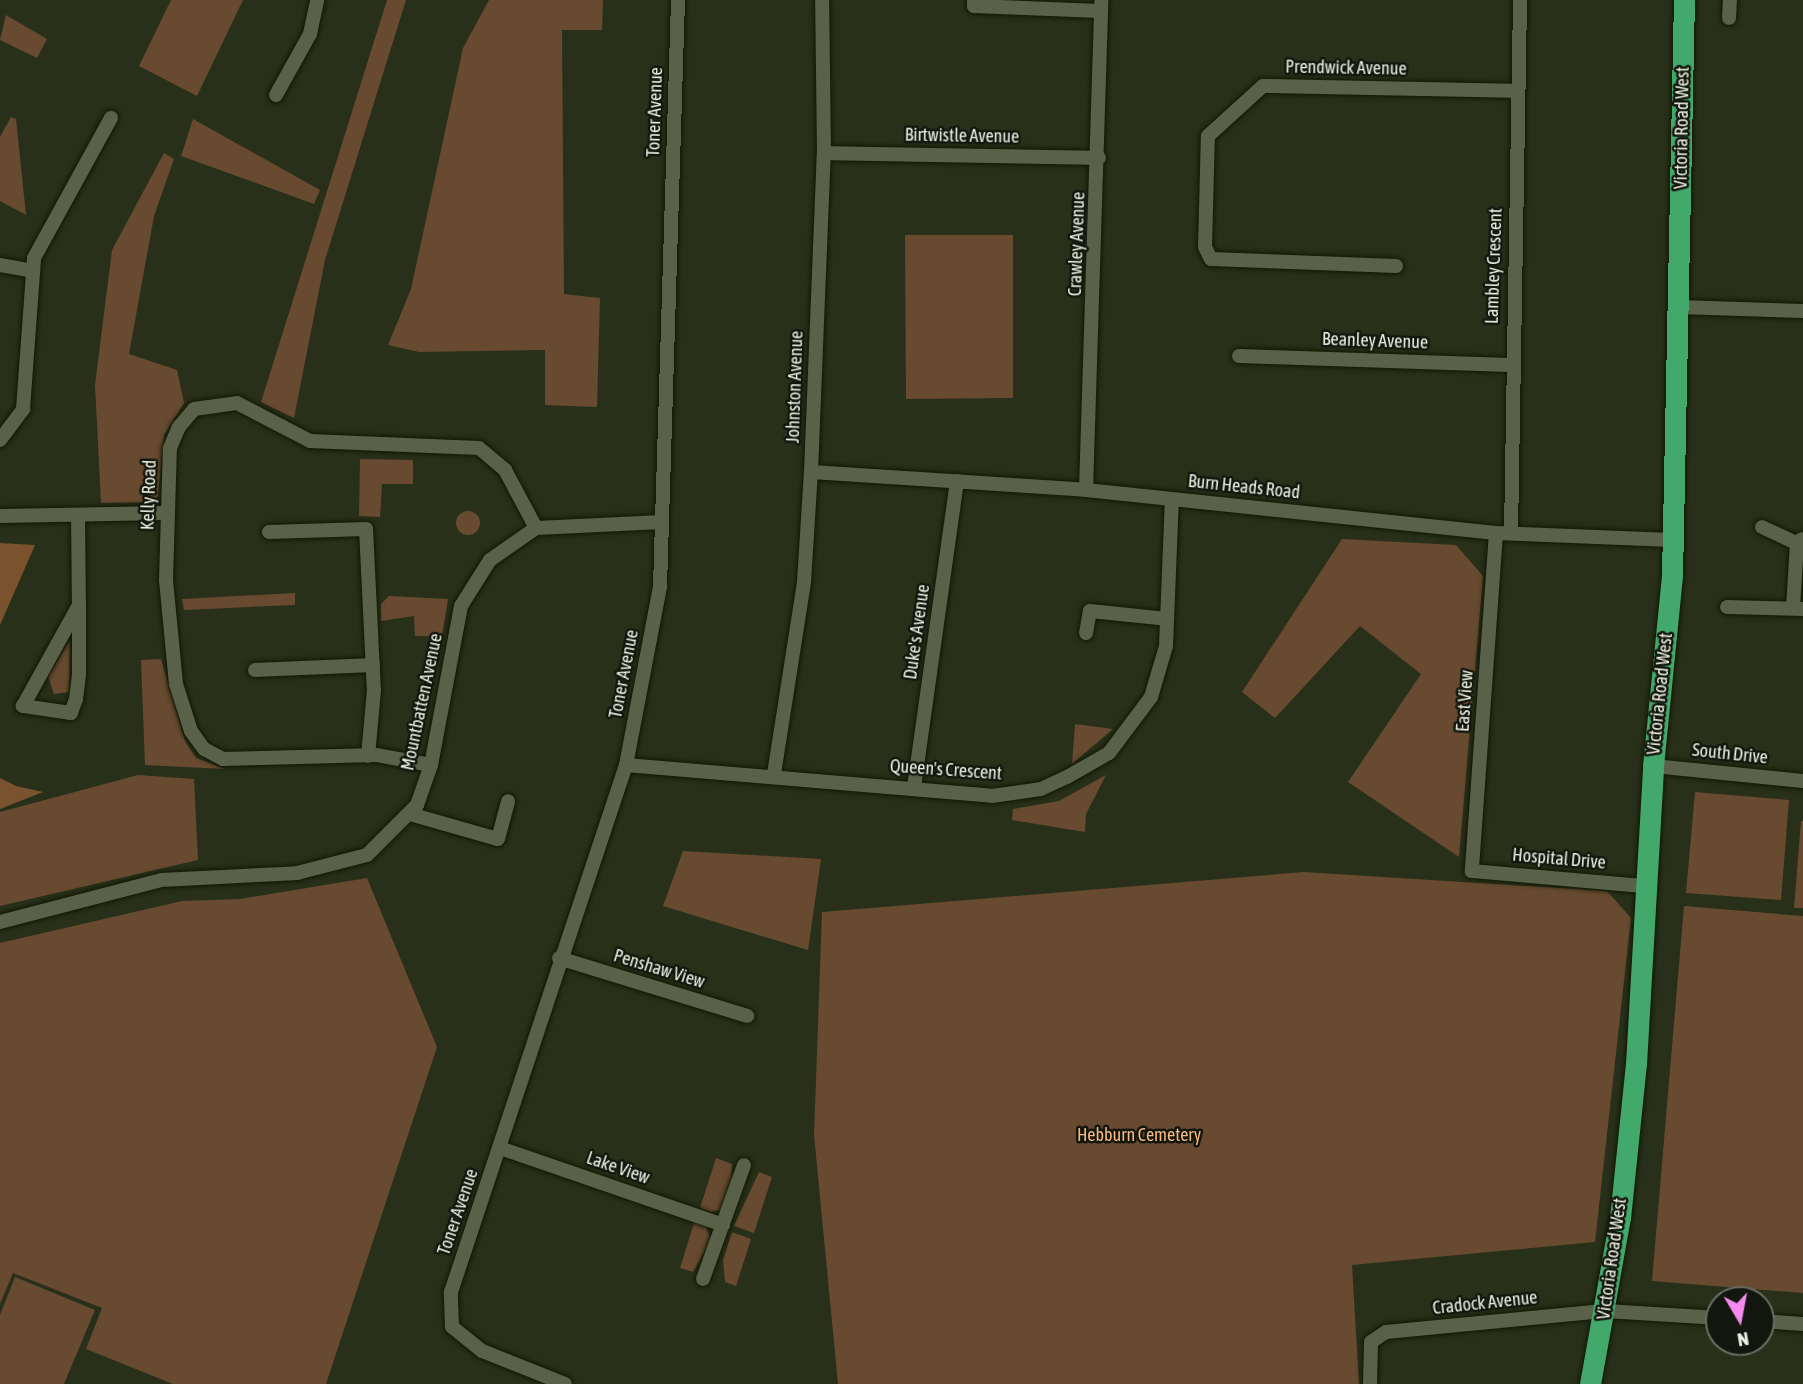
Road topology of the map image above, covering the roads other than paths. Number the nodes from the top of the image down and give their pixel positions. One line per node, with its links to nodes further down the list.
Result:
1 (317, 0): 11 (street)
2 (678, 0): 30 (street, Toner Avenue)
3 (822, 0): 13 (street, Johnston Avenue)
4 (974, 0): 8 (street)
5 (1520, 0): 10 (street, Lambley Crescent)
6 (1684, 0): 18 (main road, Victoria Road West)
7 (1730, 0): 9 (street)
8 (1100, 6): 14 (street, Crawley Avenue)
9 (1729, 18)
10 (1518, 92): 16 (street, Prendwick Avenue); 21 (street, Lambley Crescent)
11 (276, 95)
12 (111, 118): 17 (street)
13 (824, 153): 14 (street, Birtwistle Avenue); 23 (street, Johnston Avenue)
14 (1099, 158): 25 (street, Crawley Avenue)
15 (0, 265): 17 (street)
16 (1396, 265)
17 (33, 271): 22 (street)
18 (1678, 306): 19 (street); 35 (main road, Victoria Road West)
19 (1803, 311)
20 (1240, 356): 21 (street, Beanley Avenue)
21 (1510, 365): 34 (street, Lambley Crescent)
22 (1, 437)
23 (811, 472): 24 (street, Burn Heads Road); 48 (street, Johnston Avenue)
24 (957, 481): 25 (street, Burn Heads Road); 50 (street, Duke's Avenue)
25 (1086, 490): 26 (street, Burn Heads Road)
26 (1172, 499): 34 (street, Burn Heads Road); 40 (street, Queen's Crescent)
27 (166, 513): 28 (street); 32 (street, Kelly Road); 44 (street, Kelly Road)
28 (78, 515): 29 (street); 37 (street)
29 (0, 516)
30 (662, 522): 32 (street); 46 (street, Toner Avenue)
31 (1762, 527): 36 (street)
32 (536, 528): 45 (street, Mountbatten Avenue)
33 (269, 532): 42 (street)
34 (1504, 533): 35 (street, Burn Heads Road); 53 (street, East View)
35 (1672, 540): 47 (main road, Victoria Road West)
36 (1800, 540): 39 (street)
37 (79, 605): 37 (street)
38 (1727, 607): 39 (street)
39 (1798, 609)
40 (1167, 619): 41 (street); 50 (street, Queen's Crescent)
41 (1086, 633)
42 (373, 664): 43 (street); 44 (street)
43 (255, 670)
44 (368, 756): 45 (street, Kelly Road)
45 (431, 765): 52 (street, Mountbatten Avenue)
46 (626, 765): 48 (street, Queen's Crescent); 56 (street, Toner Avenue)
47 (1653, 766): 49 (street, South Drive); 54 (main road, Victoria Road West)
48 (774, 774): 50 (street, Queen's Crescent)
49 (1803, 781)
50 (914, 787)
51 (508, 801): 52 (street)
52 (410, 814): 55 (street, Mountbatten Avenue)
53 (1472, 871): 54 (street, Hospital Drive)
54 (1644, 886): 62 (main road, Victoria Road West)
55 (0, 922)
56 (559, 958): 57 (street, Penshaw View); 58 (street, Toner Avenue)
57 (747, 1016)
58 (500, 1148): 60 (street, Lake View); 66 (street, Toner Avenue)
59 (744, 1165): 60 (street)
60 (723, 1225): 61 (street)
61 (703, 1279)
62 (1606, 1311): 63 (street, Cradock Avenue); 67 (street, Cradock Avenue); 68 (main road, Victoria Road West)
63 (1705, 1317)
64 (1775, 1322): 65 (street)
65 (1803, 1324)
66 (565, 1384)
67 (1370, 1384)
68 (1590, 1384)

